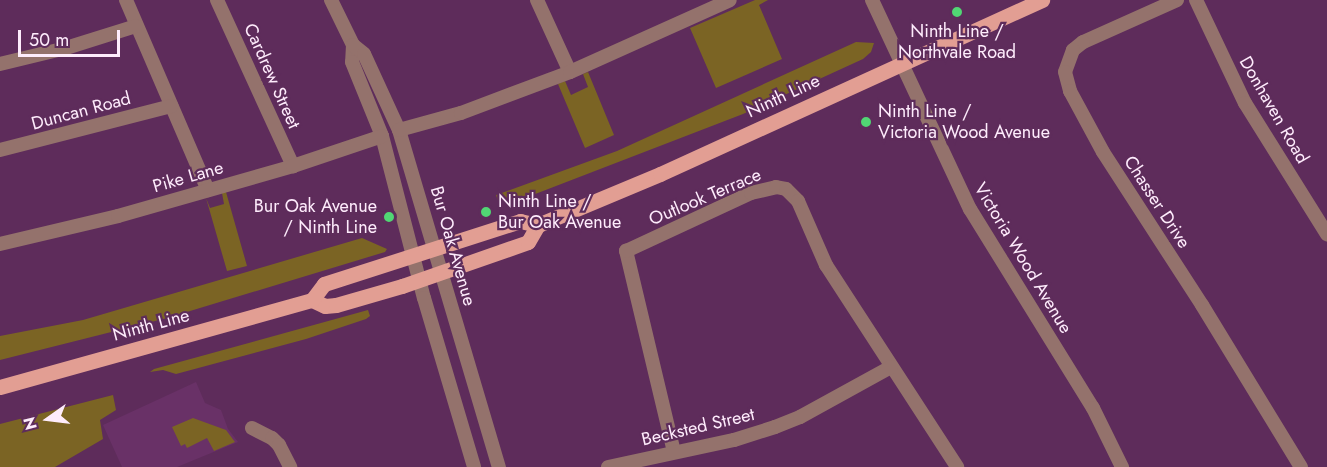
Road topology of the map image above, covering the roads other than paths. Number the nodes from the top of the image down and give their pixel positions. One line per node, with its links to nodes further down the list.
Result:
1 (126, 0): 10 (street)
2 (217, 0): 19 (street, Cardrew Street)
3 (331, 0): 11 (street, Bur Oak Avenue)
4 (537, 0): 14 (street)
5 (730, 0): 14 (street)
6 (872, 0): 12 (street, Victoria Wood Avenue)
7 (1042, 0): 12 (main road, Ninth Line)
8 (1177, 0): 39 (street, Chasser Drive)
9 (1196, 0): 22 (street, Donhaven Road)
10 (136, 26): 13 (street); 15 (street)
11 (353, 45): 16 (street, Bur Oak Avenue); 17 (street, Bur Oak Avenue)
12 (902, 63): 21 (main road, Ninth Line); 33 (street, Victoria Wood Avenue)
13 (0, 64)
14 (570, 72): 16 (street)
15 (171, 106): 18 (street, Duncan Road); 20 (street)
16 (399, 130): 24 (street, Bur Oak Avenue)
17 (382, 136): 19 (street, Pike Lane); 25 (street, Bur Oak Avenue)
18 (0, 150)
19 (293, 166): 20 (street, Pike Lane)
20 (208, 190): 23 (street, Pike Lane)
21 (538, 225): 24 (main road, Ninth Line); 26 (main road, Ninth Line)
22 (1327, 234)
23 (0, 244)
24 (436, 250): 25 (main road, Ninth Line); 26 (street, Bur Oak Avenue)
25 (414, 257): 27 (street, Bur Oak Avenue); 28 (main road, Ninth Line)
26 (442, 273): 27 (main road, Ninth Line); 36 (street, Bur Oak Avenue)
27 (420, 280): 28 (main road, Ninth Line); 35 (street, Bur Oak Avenue)
28 (312, 300): 30 (main road, Ninth Line)
29 (891, 367): 32 (street, Becksted Street); 32 (street, Outlook Terrace); 38 (street, Outlook Terrace)
30 (0, 387)
31 (252, 428): 34 (street)
32 (674, 452): 37 (street, Becksted Street)
33 (1118, 466)
34 (290, 467)
35 (474, 467)
36 (499, 467)
37 (608, 467)
38 (957, 467)
39 (1301, 467)

